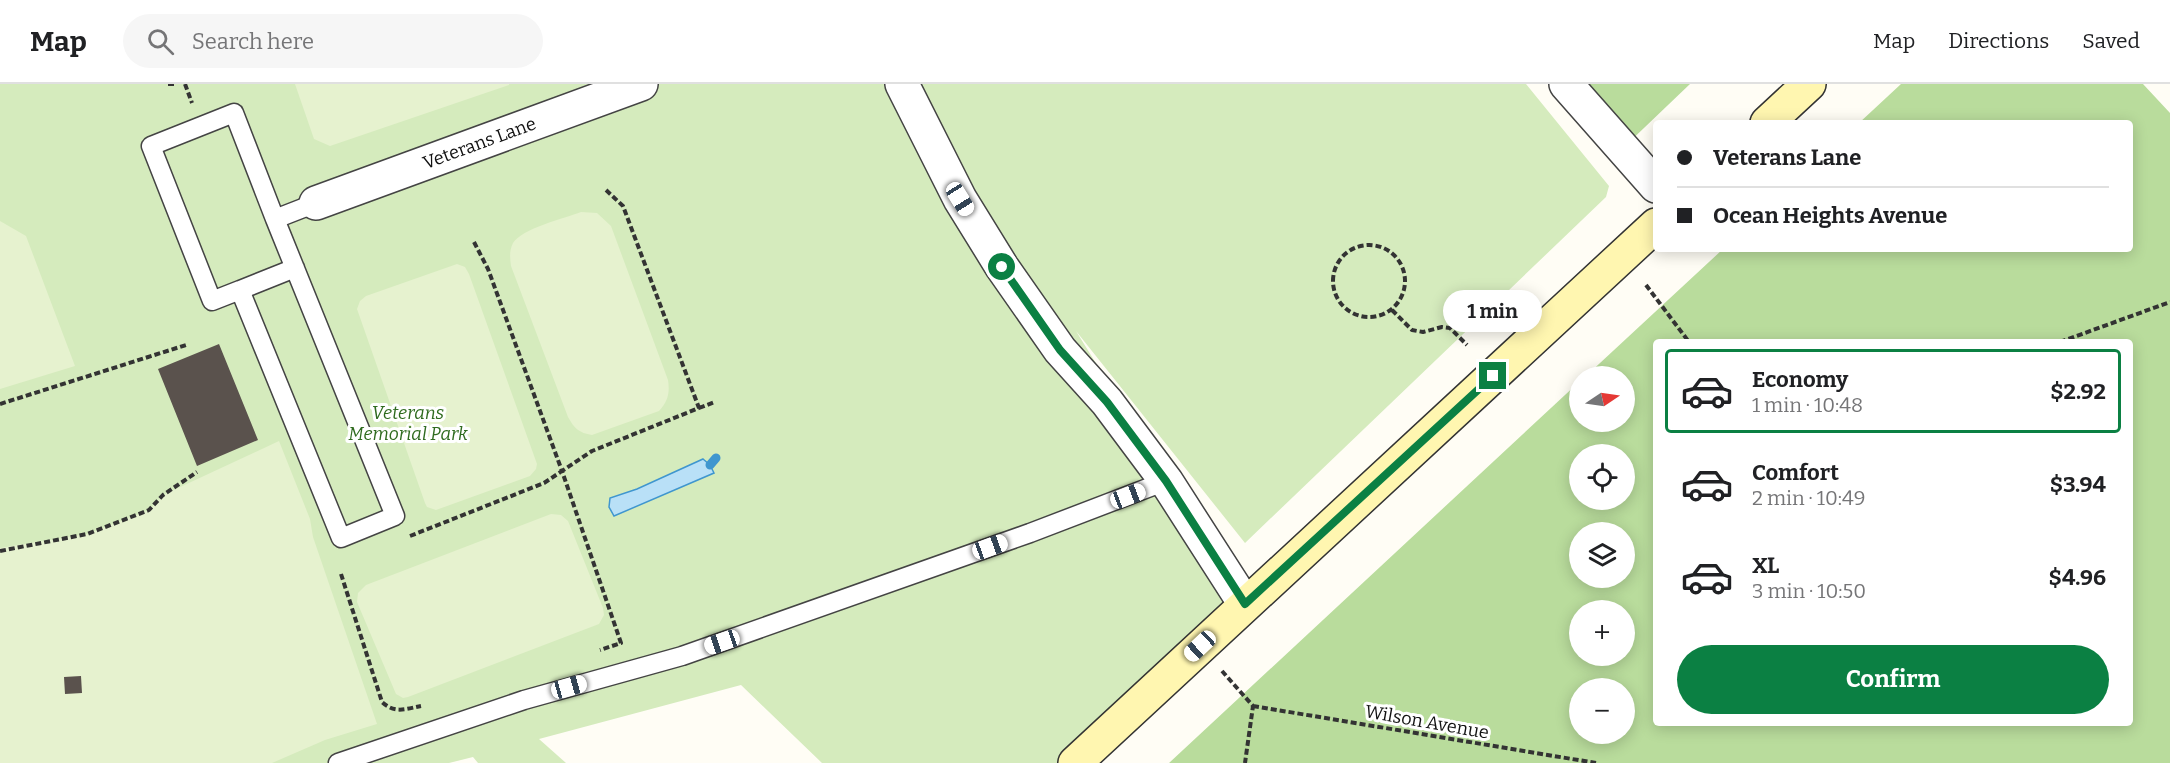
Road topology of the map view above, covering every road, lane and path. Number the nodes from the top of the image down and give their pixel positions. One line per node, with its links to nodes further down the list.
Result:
1 (168, 84): 2 (path)
2 (175, 84)
3 (185, 84): 8 (path)
4 (641, 84): 12 (street, Veterans Lane)
5 (902, 84): 30 (street)
6 (1566, 84): 10 (street)
7 (1809, 84): 9 (main road)
8 (194, 108)
9 (1770, 120)
10 (1653, 183)
11 (606, 190): 27 (path)
12 (316, 203): 13 (lane)
13 (275, 219): 16 (lane); 18 (lane)
14 (1653, 228): 34 (main road)
15 (474, 242): 28 (path)
16 (295, 268): 18 (lane); 18 (lane)
17 (1646, 285): 21 (path)
18 (240, 290)
19 (2170, 302): 22 (path)
20 (1392, 310): 20 (path); 24 (path)
21 (1687, 339)
22 (2068, 339)
23 (186, 345): 26 (path)
24 (1467, 345)
25 (715, 402): 27 (path)
26 (0, 404)
27 (699, 408): 28 (path)
28 (562, 471): 31 (path); 36 (path)
29 (197, 472): 32 (path)
30 (1166, 481): 34 (street); 39 (lane)
31 (404, 539)
32 (0, 551)
33 (341, 574): 37 (path)
34 (1245, 604): 35 (main road)
35 (1200, 646): 38 (path); 40 (main road)
36 (590, 654)
37 (430, 704)
38 (1253, 706): 41 (path); 42 (path, Wilson Avenue)
39 (338, 763)
40 (1075, 763)
41 (1245, 763)
42 (1596, 763)

